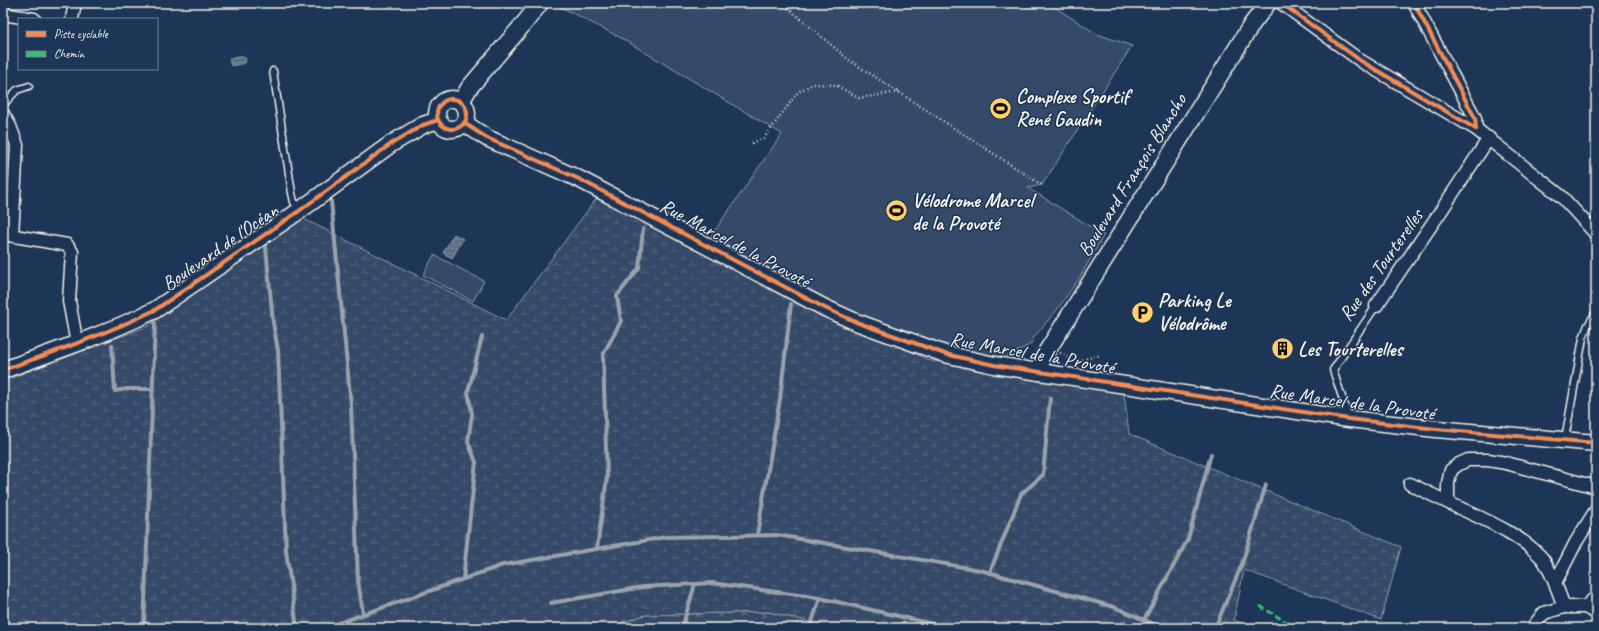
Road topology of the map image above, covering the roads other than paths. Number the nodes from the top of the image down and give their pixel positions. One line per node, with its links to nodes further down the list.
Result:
1 (75, 3): 8 (street)
2 (540, 3): 11 (main road)
3 (1268, 3): 25 (main road, Boulevard François Blancho)
4 (1281, 3): 16 (street)
5 (1414, 3): 16 (street)
6 (3, 14): 7 (street)
7 (28, 18)
8 (72, 18)
9 (273, 71): 18 (lane)
10 (29, 86): 12 (lane)
11 (461, 102): 14 (main road); 15 (main road)
12 (3, 105)
13 (3, 114): 20 (street)
14 (438, 120): 15 (main road); 18 (main road, Boulevard de l'Océan)
15 (464, 123): 25 (main road, Rue Marcel de la Provoté)
16 (1476, 129): 17 (street)
17 (1489, 138): 19 (street); 21 (street, Rue des Tourterelles)
18 (299, 211): 23 (main road, Boulevard de l'Océan)
19 (1596, 234)
20 (7, 235): 23 (street)
21 (1376, 306): 26 (lane, Rue des Tourterelles)
22 (1596, 312): 27 (lane)
23 (77, 344): 24 (main road, Boulevard de l'Océan)
24 (3, 370)
25 (1039, 372): 26 (main road, Rue Marcel de la Provoté)
26 (1349, 419): 27 (main road, Rue Marcel de la Provoté)
27 (1565, 441): 28 (main road, Rue Marcel de la Provoté)
28 (1596, 443)
29 (1410, 484): 31 (street)
30 (1596, 487): 31 (street)
31 (1451, 504): 33 (street)
32 (1596, 510): 33 (street)
33 (1555, 583): 35 (street)
34 (1596, 597): 36 (street)
35 (1564, 607): 36 (street); 38 (street)
36 (1585, 607): 37 (street)
37 (1596, 613)
38 (1532, 628)

